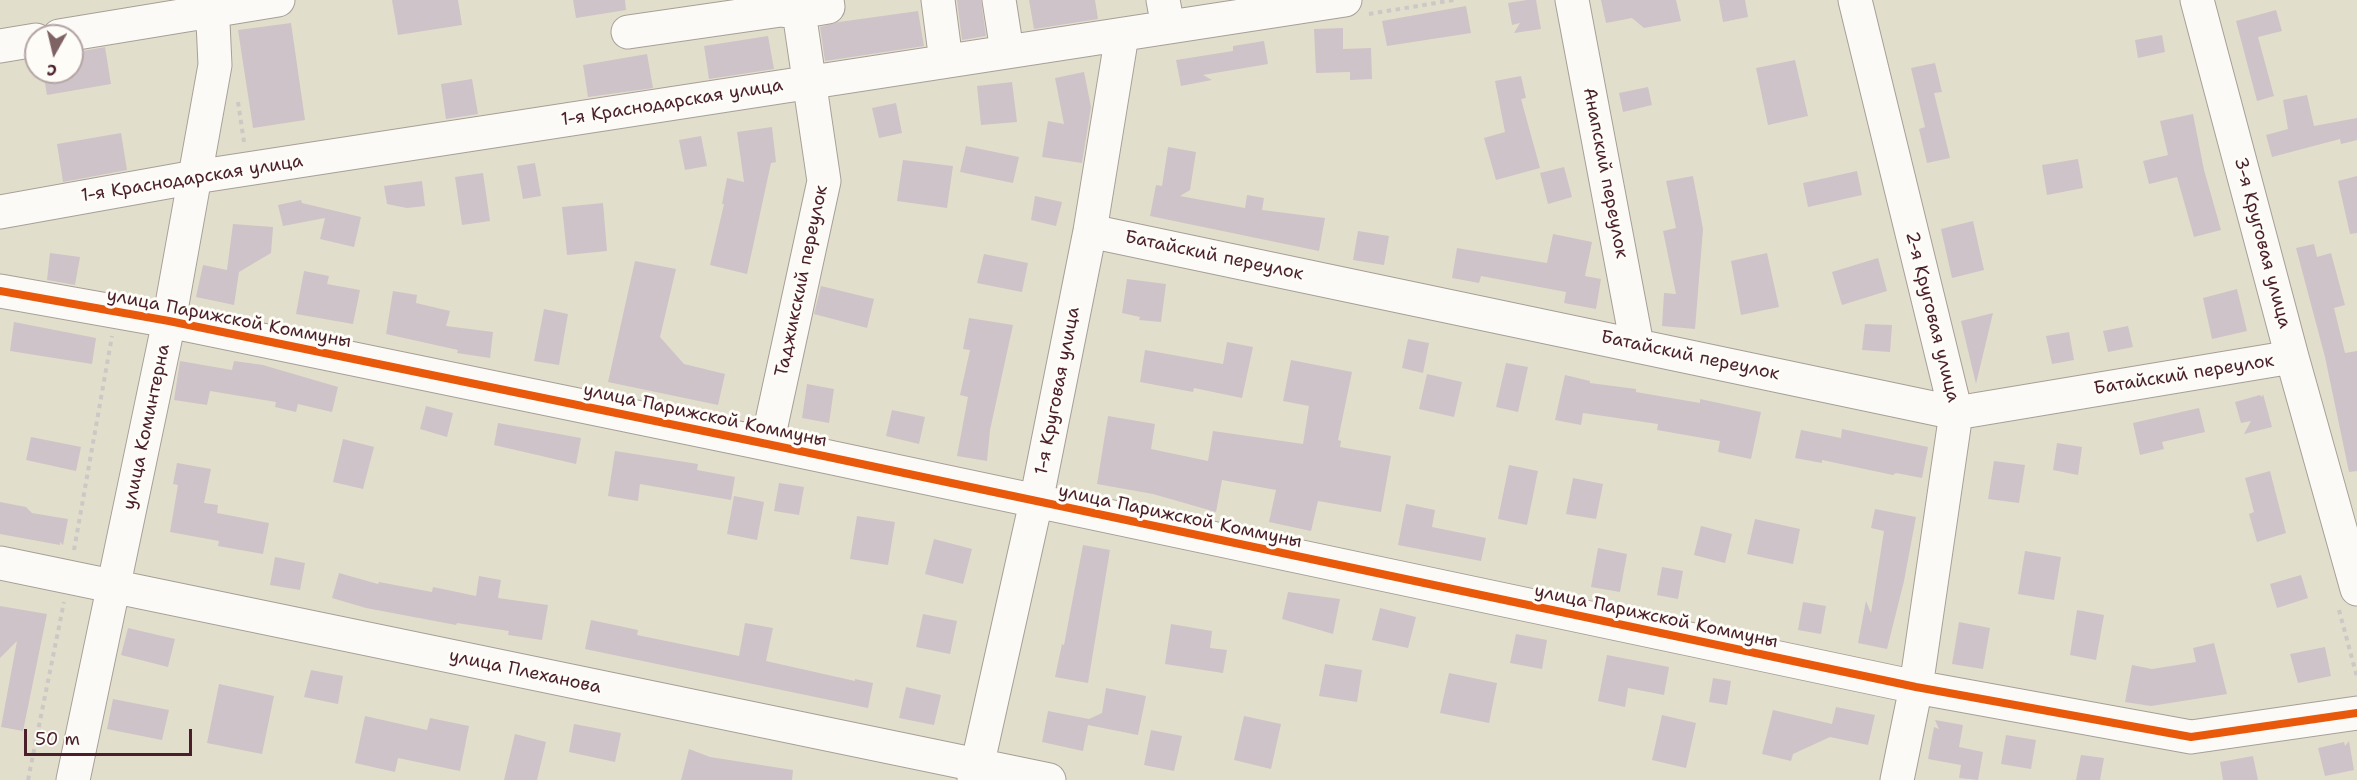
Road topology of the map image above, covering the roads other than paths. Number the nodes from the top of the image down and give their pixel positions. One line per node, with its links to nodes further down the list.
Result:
1 (278, 0): 8 (street)
2 (938, 0): 17 (street)
3 (999, 0): 16 (street)
4 (1345, 0): 10 (street, 1-я Краснодарская улица)
5 (1572, 0): 24 (street, Анапский переулок)
6 (1855, 0): 26 (street, 2-я Круговая улица)
7 (2197, 0): 25 (street, 3-я Круговая улица)
8 (213, 5): 11 (street); 19 (street, улица Коминтерна)
9 (813, 6): 12 (street); 18 (street, Таджикский переулок)
10 (1166, 14): 13 (street, 1-я Краснодарская улица)
11 (84, 31)
12 (628, 32)
13 (1122, 35): 16 (street, 1-я Краснодарская улица); 21 (street, 1-я Круговая улица)
14 (24, 42): 15 (street)
15 (0, 46)
16 (1007, 51): 17 (street, 1-я Краснодарская улица)
17 (946, 60): 18 (street, 1-я Краснодарская улица)
18 (811, 82): 19 (street, 1-я Краснодарская улица); 27 (street, Таджикский переулок)
19 (195, 177): 20 (street, 1-я Краснодарская улица); 23 (street, улица Коминтерна)
20 (0, 212)
21 (1090, 231): 24 (street, Батайский переулок); 28 (street, 1-я Круговая улица)
22 (0, 291): 23 (street, улица Парижской Коммуны)
23 (169, 321): 27 (street, улица Парижской Коммуны); 30 (street, улица Коминтерна)
24 (1638, 345): 26 (street, Батайский переулок)
25 (2292, 357): 26 (street, Батайский переулок); 31 (street, 3-я Круговая улица)
26 (1956, 413): 32 (street, 2-я Круговая улица)
27 (767, 444): 28 (street, улица Парижской Коммуны)
28 (1036, 502): 32 (street, улица Парижской Коммуны); 34 (street, 1-я Круговая улица)
29 (0, 563): 30 (street, улица Плеханова)
30 (114, 588): 34 (street, улица Плеханова); 35 (street, улица Коминтерна)
31 (2357, 589)
32 (1916, 687): 33 (street, улица Парижской Коммуны); 37 (street, 2-я Круговая улица)
33 (2357, 713)
34 (976, 772): 36 (street, улица Плеханова)
35 (73, 780)
36 (1049, 780)
37 (1898, 780)

